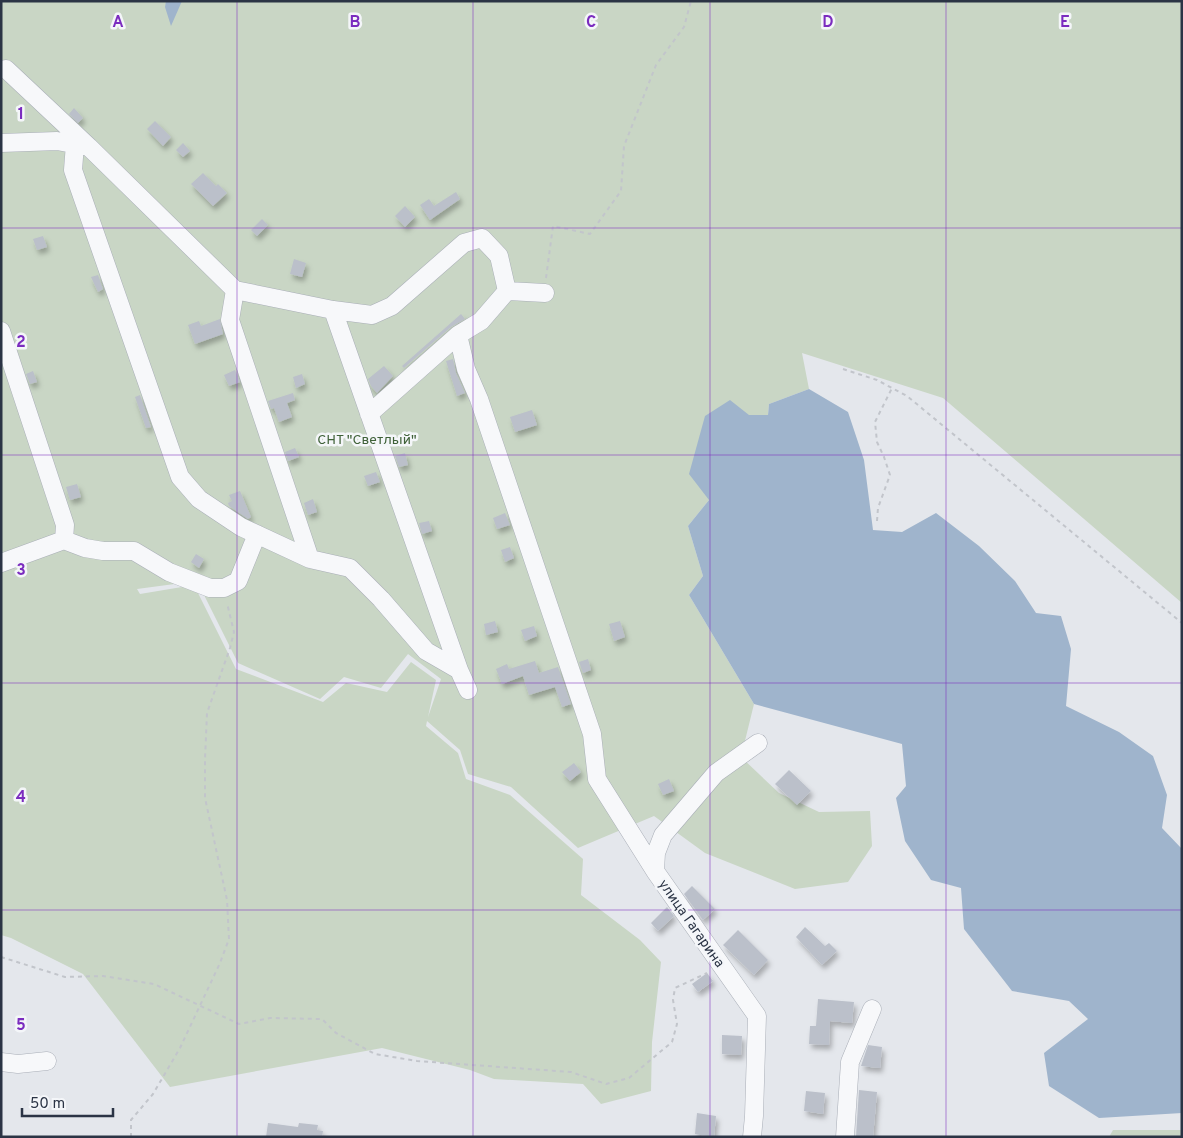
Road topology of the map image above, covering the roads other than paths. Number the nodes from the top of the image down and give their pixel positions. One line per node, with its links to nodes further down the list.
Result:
1 (6, 69): 3 (street)
2 (1, 143): 3 (street)
3 (82, 145): 4 (street); 11 (street)
4 (235, 290): 7 (street); 13 (street)
5 (507, 290): 6 (street); 7 (street); 9 (street)
6 (544, 293)
7 (333, 310): 10 (street)
8 (1, 331): 12 (street)
9 (458, 335): 10 (street); 18 (street)
10 (369, 414): 15 (street)
11 (257, 534): 12 (street); 13 (street)
12 (64, 540): 14 (street)
13 (310, 559): 15 (street)
14 (1, 564)
15 (459, 670): 16 (street)
16 (468, 690)
17 (758, 743): 18 (street, улица Гагарина)
18 (655, 871): 22 (street, улица Гагарина)
19 (872, 1009): 23 (street)
20 (1, 1062): 21 (street)
21 (47, 1062)
22 (752, 1137)
23 (845, 1137)

